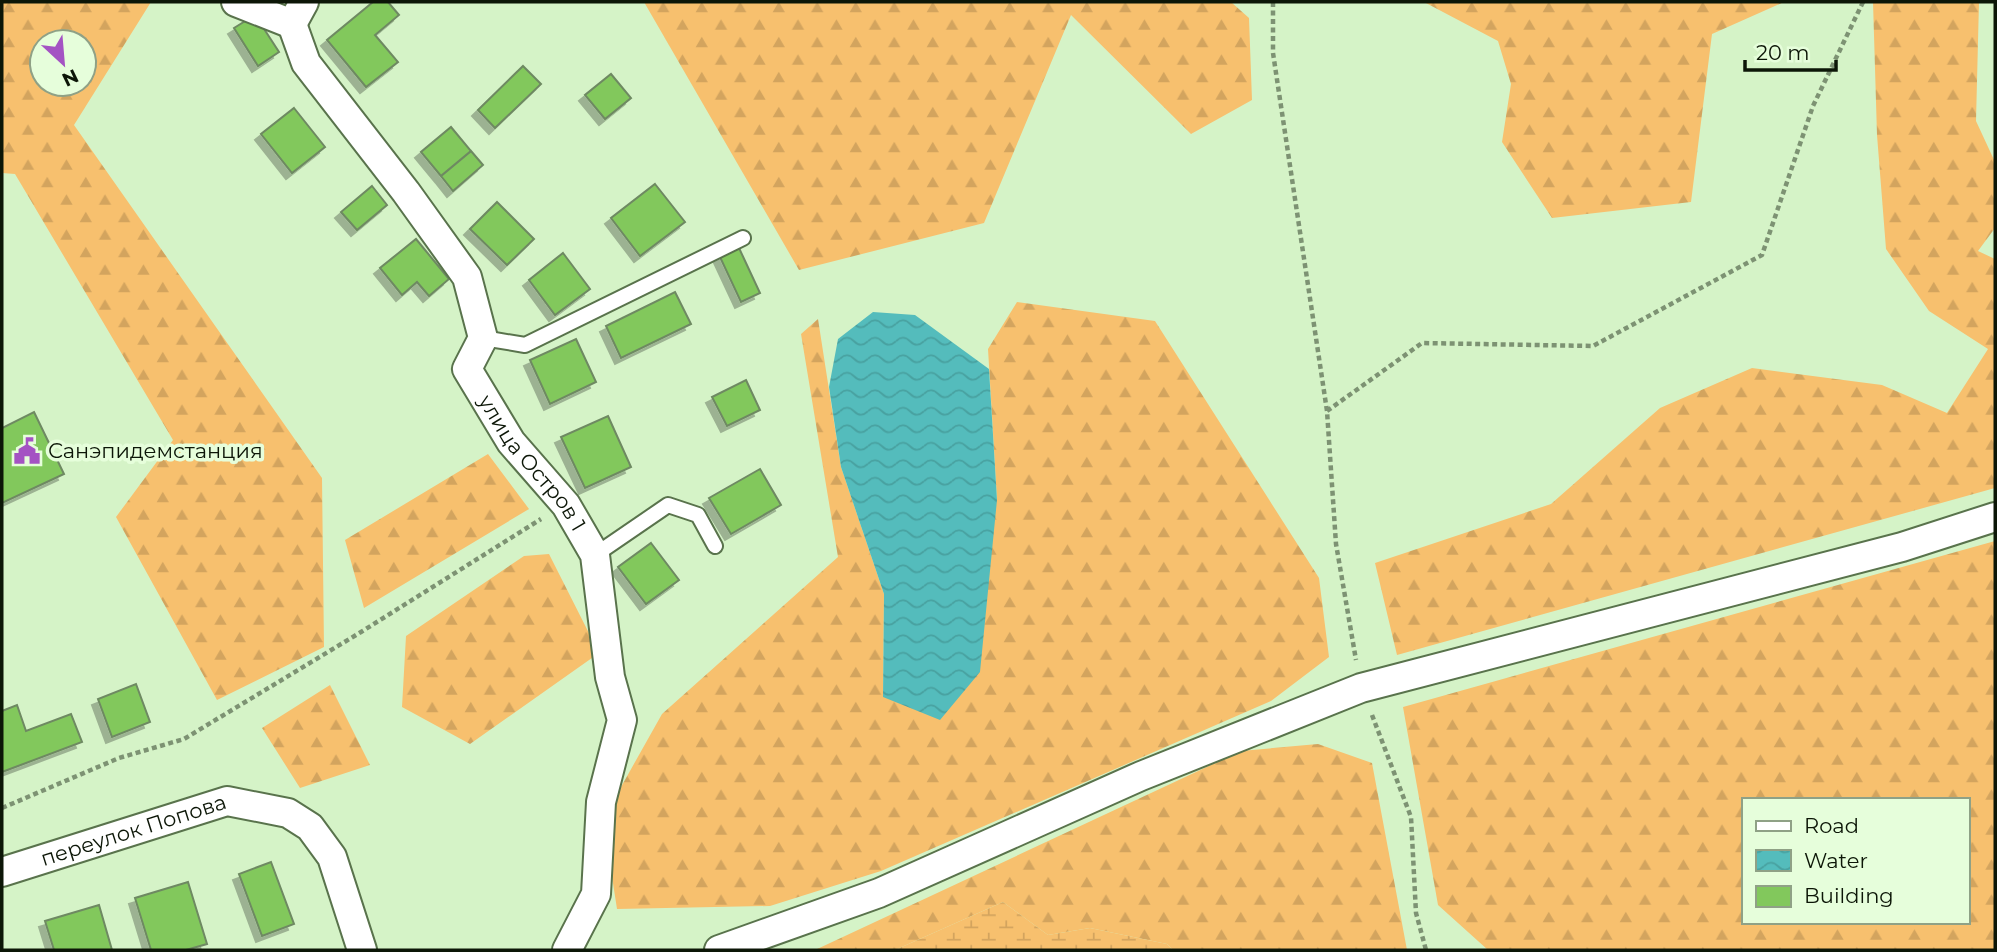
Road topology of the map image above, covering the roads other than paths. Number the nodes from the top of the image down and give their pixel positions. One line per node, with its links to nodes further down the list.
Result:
1 (236, 2): 2 (street)
2 (298, 13): 4 (street)
3 (743, 238): 4 (lane)
4 (482, 338): 7 (street, улица Остров 1)
5 (1995, 516): 11 (street)
6 (715, 546): 7 (lane)
7 (595, 555): 10 (street, улица Остров 1)
8 (2, 872): 9 (street, переулок Попова)
9 (362, 950)
10 (567, 950)
11 (719, 950)

